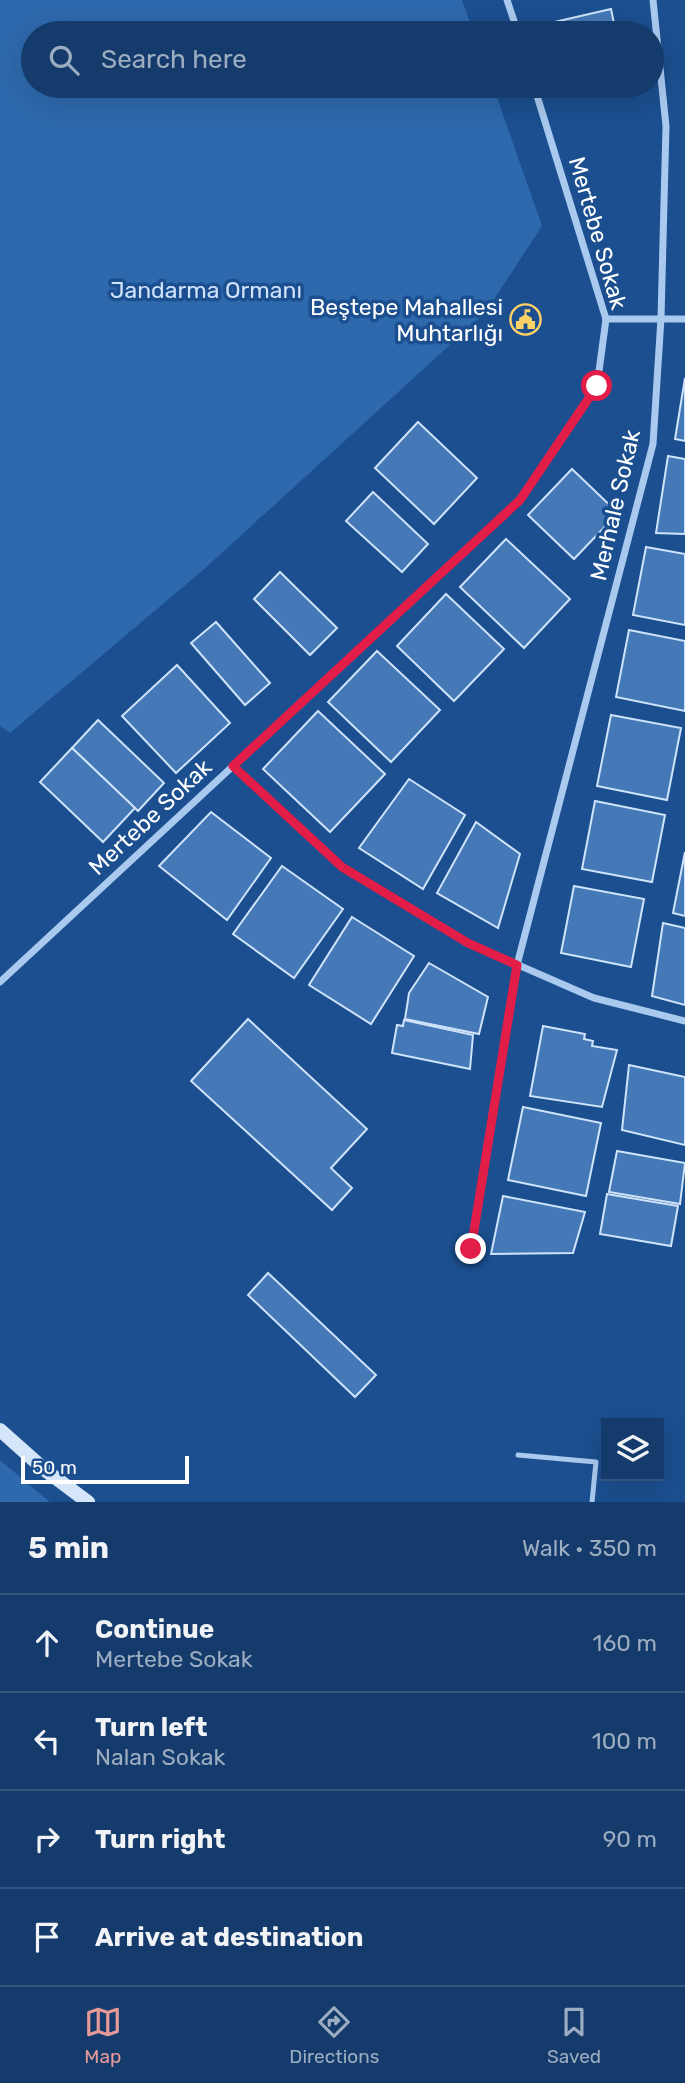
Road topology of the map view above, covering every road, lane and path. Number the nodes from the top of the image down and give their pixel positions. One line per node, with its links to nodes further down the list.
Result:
1 (507, 0): 3 (street)
2 (653, 0): 4 (street, Merhale Sokak)
3 (514, 21)
4 (655, 21)
5 (538, 98): 8 (street, Mertebe Sokak)
6 (663, 98): 7 (street, Merhale Sokak)
7 (661, 318): 8 (street); 9 (street); 11 (street, Merhale Sokak)
8 (606, 319): 10 (street, Mertebe Sokak)
9 (685, 319)
10 (233, 766): 11 (street); 12 (street, Mertebe Sokak)
11 (517, 965): 13 (street); 14 (street, Merhale Sokak)
12 (0, 982)
13 (685, 1021)
14 (471, 1249)
15 (0, 1430): 17 (main road)
16 (518, 1455): 18 (lane)
17 (88, 1502)
18 (592, 1502)

